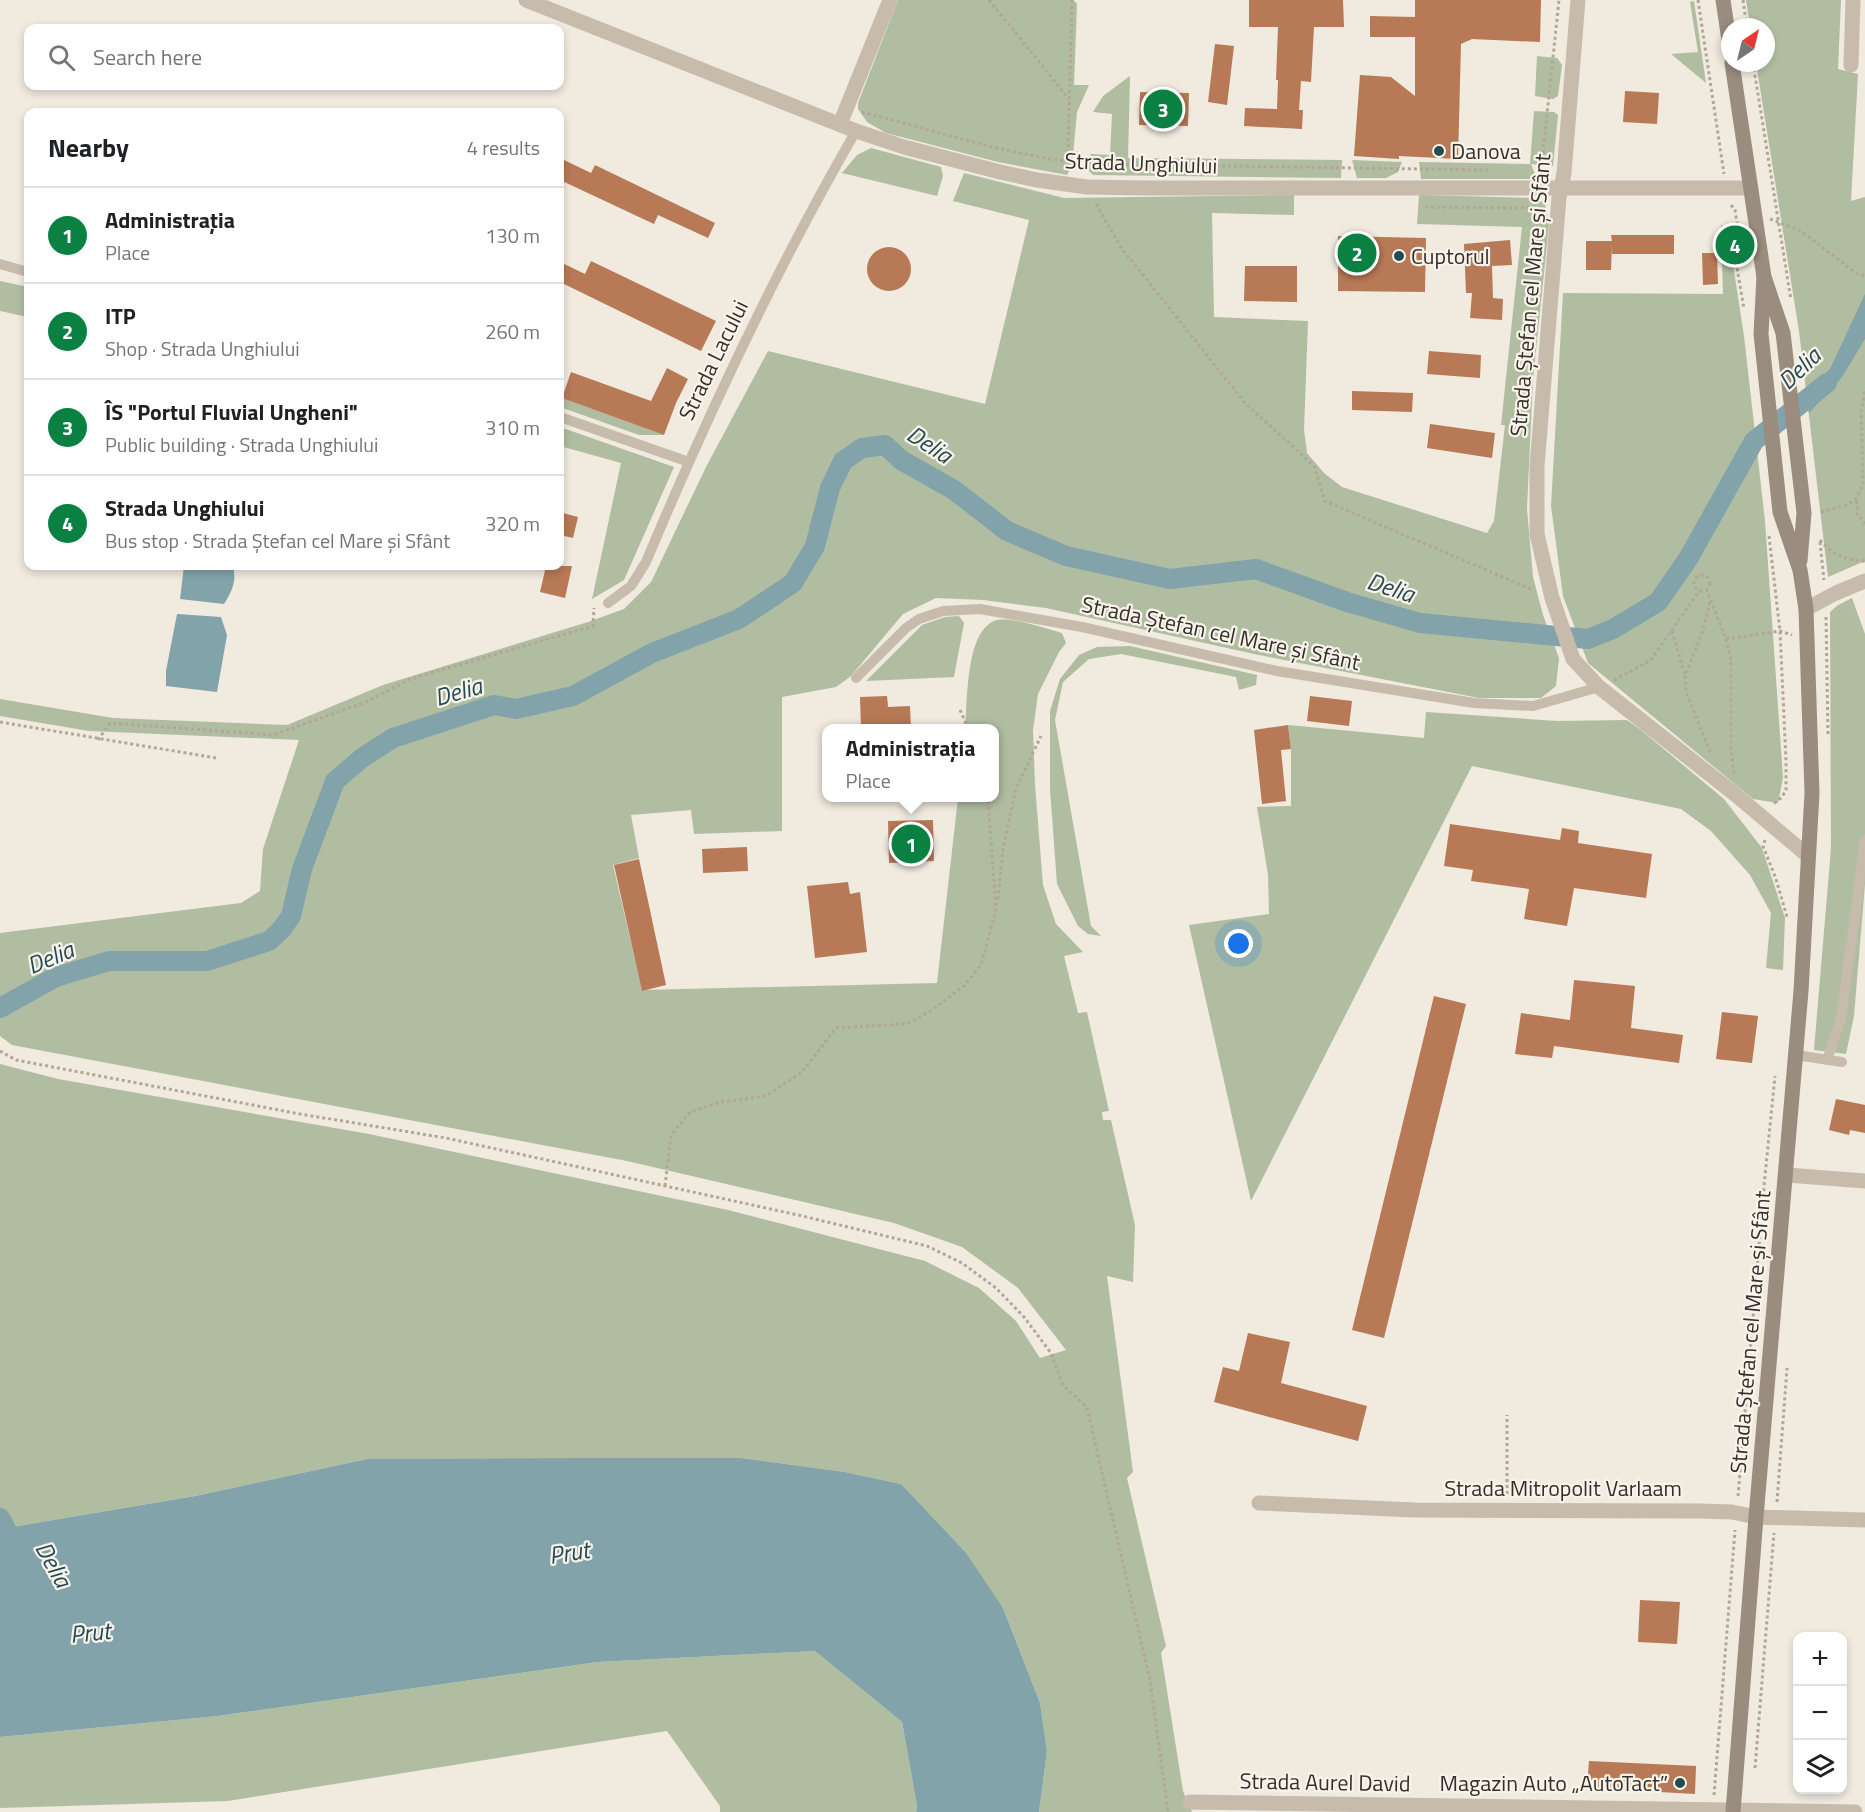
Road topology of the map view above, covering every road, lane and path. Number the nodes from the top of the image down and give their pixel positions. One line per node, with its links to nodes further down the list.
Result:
1 (526, 0): 18 (street, Strada Unghiului)
2 (890, 0): 17 (street)
3 (989, 0): 16 (path)
4 (1072, 0): 16 (path)
5 (1559, 0): 22 (path)
6 (1578, 0): 22 (street, Strada Ștefan cel Mare și Sfânt)
7 (1698, 0): 23 (path)
8 (1723, 0): 11 (main road)
9 (1743, 0): 12 (path)
10 (1853, 0): 13 (street)
11 (1726, 18)
12 (1746, 18)
13 (1851, 65)
14 (1733, 72): 26 (main road, Strada Ștefan cel Mare și Sfânt)
15 (1754, 72): 31 (path)
16 (1069, 100): 20 (path)
17 (846, 108): 18 (street); 21 (path)
18 (840, 124): 19 (street, Strada Unghiului)
19 (856, 131): 24 (street, Strada Unghiului); 40 (lane, Strada Lacului)
20 (1078, 153)
21 (1496, 170)
22 (1564, 173): 25 (street, Strada Ștefan cel Mare și Sfânt)
23 (1725, 177)
24 (1087, 187): 25 (street, Strada Unghiului); 51 (path)
25 (1562, 188): 26 (street, Strada Unghiului); 29 (street, Strada Ștefan cel Mare și Sfânt)
26 (1751, 188): 30 (main road, Strada Ștefan cel Mare și Sfânt)
27 (1726, 202): 37 (path)
28 (1425, 207): 29 (path)
29 (1559, 208): 51 (street, Strada Ștefan cel Mare și Sfânt)
30 (1755, 212): 31 (path); 35 (main road, Strada Ștefan cel Mare și Sfânt)
31 (1778, 222): 34 (path); 36 (path)
32 (0, 264): 33 (lane)
33 (24, 271)
34 (1865, 276)
35 (1764, 277): 42 (main road, Strada Ștefan cel Mare și Sfânt); 46 (main road, Strada Ștefan cel Mare și Sfânt)
36 (1792, 310)
37 (1745, 312)
38 (1865, 391): 41 (path)
39 (564, 418): 40 (lane)
40 (689, 462): 53 (lane, Strada Lacului)
41 (1856, 500): 42 (path); 43 (path)
42 (1810, 511): 46 (main road, Strada Ștefan cel Mare și Sfânt)
43 (1865, 525)
44 (1769, 531): 57 (path)
45 (1865, 561): 48 (path)
46 (1800, 570): 55 (main road, Strada Ștefan cel Mare și Sfânt)
47 (1865, 581): 55 (street)
48 (1825, 583)
49 (1700, 590): 50 (path); 50 (path); 56 (path)
50 (1706, 590): 52 (path)
51 (1552, 598): 61 (street, Strada Ștefan cel Mare și Sfânt)
52 (1711, 601): 58 (path); 59 (path)
53 (608, 603)
54 (594, 607): 66 (path)
55 (1806, 609): 73 (main road, Strada Ștefan cel Mare și Sfânt)
56 (1671, 630): 59 (path); 61 (path)
57 (1780, 631): 58 (path); 71 (path)
58 (1726, 639): 69 (path)
59 (1685, 676): 67 (path)
60 (856, 678): 61 (lane, Strada Ștefan cel Mare și Sfânt)
61 (1599, 687): 69 (street, Strada Ștefan cel Mare și Sfânt)
62 (960, 710): 64 (path)
63 (0, 722): 66 (path)
64 (966, 724)
65 (1041, 736): 74 (path)
66 (98, 740): 68 (path)
67 (1711, 754)
68 (216, 758)
69 (1736, 795): 71 (street, Strada Ștefan cel Mare și Sfânt)
70 (988, 802): 74 (path)
71 (1768, 822): 73 (street, Strada Ștefan cel Mare și Sfânt); 75 (path)
72 (1865, 840): 78 (lane)
73 (1807, 855): 77 (main road, Strada Ștefan cel Mare și Sfânt)
74 (996, 910): 83 (path)
75 (1788, 918)
76 (0, 1051): 83 (path)
77 (1796, 1055): 78 (lane); 81 (main road, Strada Ștefan cel Mare și Sfânt)
78 (1827, 1060): 79 (lane)
79 (1842, 1062)
80 (1776, 1073): 87 (path)
81 (1787, 1175): 82 (street); 88 (main road, Strada Ștefan cel Mare și Sfânt)
82 (1865, 1181)
83 (665, 1187): 94 (path)
84 (1507, 1415): 86 (path)
85 (1259, 1503): 86 (street, Strada Mitropolit Varlaam)
86 (1507, 1511): 87 (street, Strada Mitropolit Varlaam)
87 (1737, 1513): 88 (street, Strada Mitropolit Varlaam); 92 (path)
88 (1756, 1517): 89 (street, Strada Mitropolit Varlaam); 93 (main road, Strada Ștefan cel Mare și Sfânt)
89 (1865, 1520)
90 (1190, 1802): 91 (street, Strada Aurel David)
91 (1283, 1808): 92 (street, Strada Aurel David)
92 (1712, 1809): 93 (street, Strada Aurel David)
93 (1733, 1811): 95 (street, Strada Aurel David)
94 (1168, 1812)
95 (1855, 1812)

